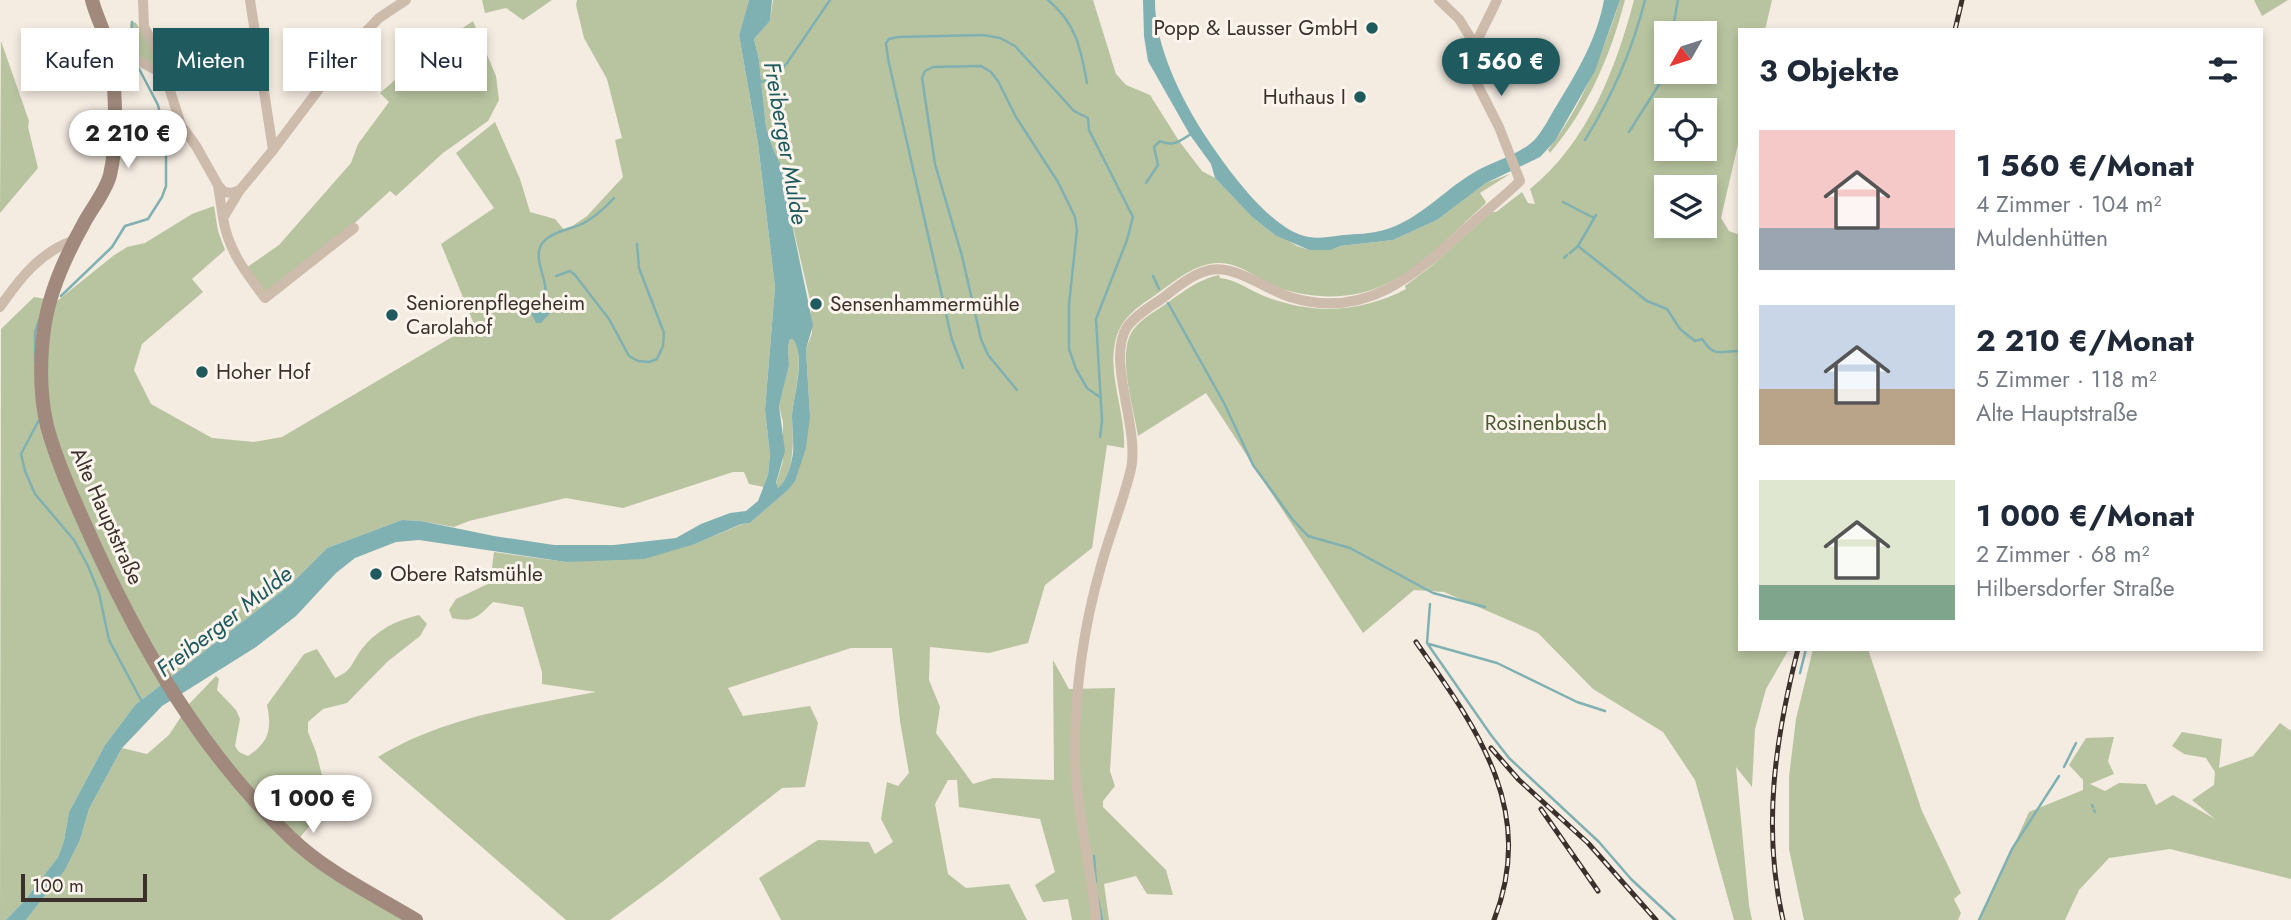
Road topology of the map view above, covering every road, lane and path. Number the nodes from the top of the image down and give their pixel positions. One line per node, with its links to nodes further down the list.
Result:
1 (92, 0): 7 (main road, Alte Hauptstraße)
2 (144, 0): 8 (street)
3 (250, 0): 12 (street)
4 (406, 0): 12 (street)
5 (1439, 0): 9 (street)
6 (1497, 0): 9 (street)
7 (101, 28)
8 (153, 43)
9 (1475, 45): 20 (street)
10 (114, 91): 17 (main road, Alte Hauptstraße)
11 (170, 91): 13 (street)
12 (273, 150): 14 (street)
13 (218, 185): 14 (street); 15 (street)
14 (240, 190): 15 (street)
15 (223, 218): 16 (street)
16 (354, 229)
17 (75, 240): 18 (street); 19 (main road, Alte Hauptstraße)
18 (0, 307)
19 (416, 920)
20 (1096, 920)

